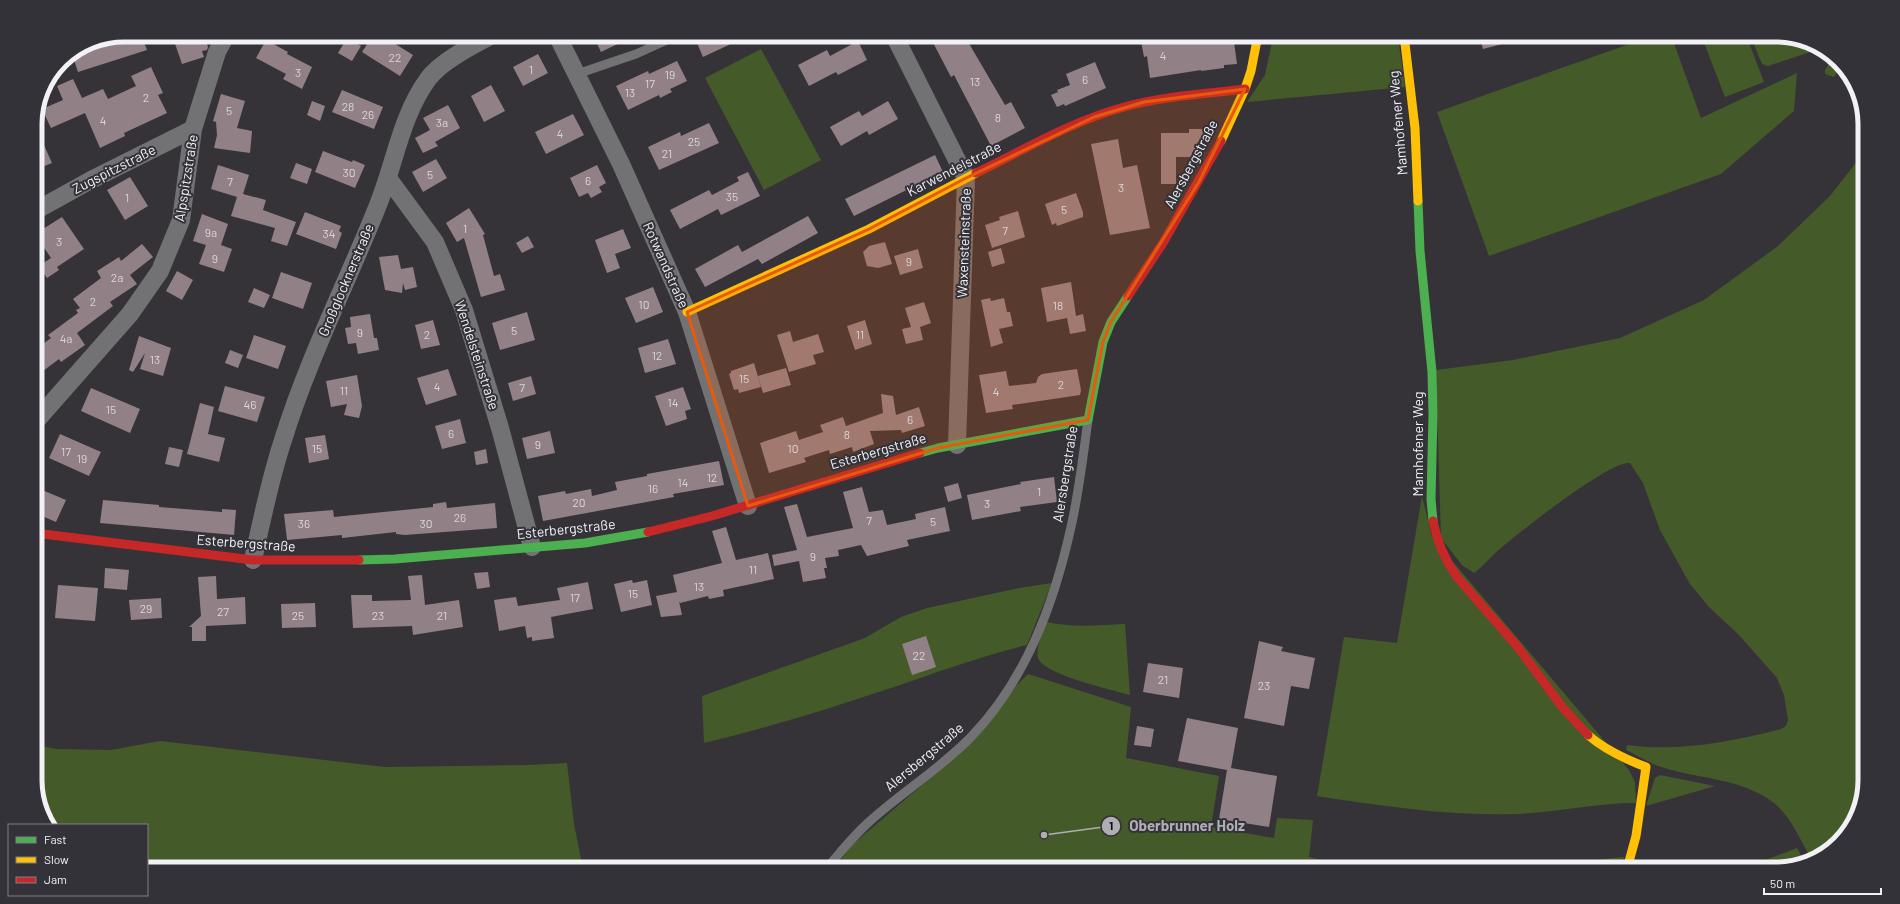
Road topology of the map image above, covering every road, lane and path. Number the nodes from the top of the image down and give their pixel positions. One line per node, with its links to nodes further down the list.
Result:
1 (222, 42): 10 (street, Alpspitzstraße)
2 (479, 42): 11 (street, Großglocknerstraße)
3 (561, 42): 8 (street, Rotwandstraße)
4 (663, 42): 8 (lane)
5 (898, 42): 12 (street, Waxensteinstraße)
6 (1257, 42): 9 (street, Alersbergstraße)
7 (1405, 42): 23 (street, Mamhofener Weg)
8 (577, 74): 14 (street, Rotwandstraße)
9 (1245, 89): 12 (street, Karwendelstraße); 16 (street, Alersbergstraße)
10 (194, 129): 13 (street, Zugspitzstraße); 15 (street, Alpspitzstraße)
11 (388, 178): 20 (street, Wendelsteinstraße); 21 (street, Großglocknerstraße)
12 (966, 178): 14 (street, Karwendelstraße); 17 (street, Waxensteinstraße)
13 (42, 207)
14 (687, 312): 18 (street, Rotwandstraße)
15 (42, 414)
16 (1088, 420): 17 (street, Esterbergstraße); 22 (lane, Alersbergstraße)
17 (957, 445): 18 (street, Esterbergstraße)
18 (748, 506): 20 (street, Esterbergstraße)
19 (42, 534): 21 (street, Esterbergstraße)
20 (532, 547): 21 (street, Esterbergstraße)
21 (254, 560)
22 (832, 862)
23 (1629, 862)

